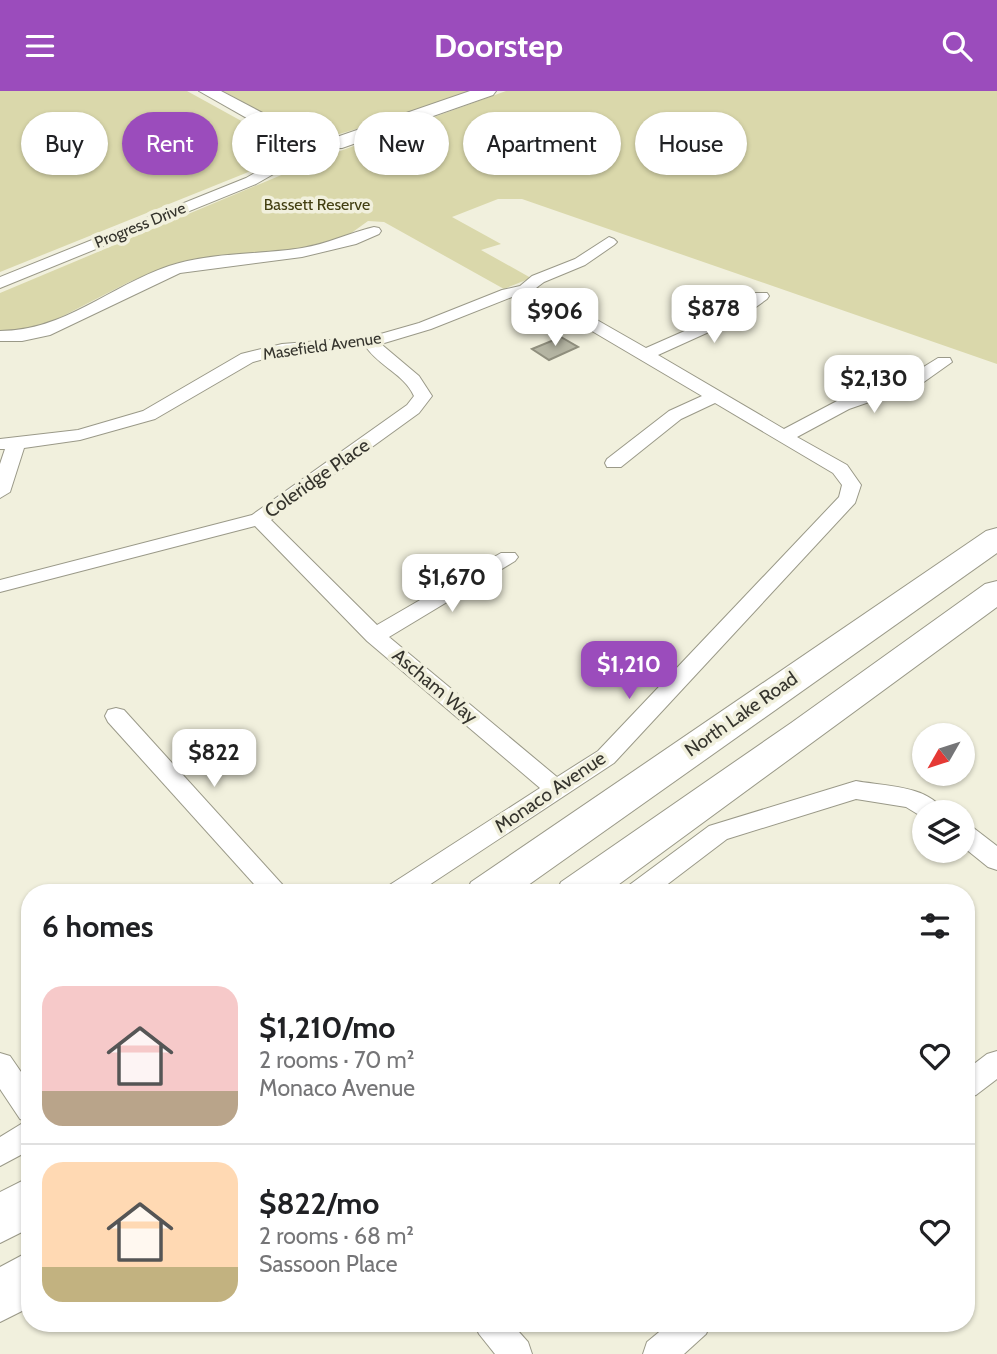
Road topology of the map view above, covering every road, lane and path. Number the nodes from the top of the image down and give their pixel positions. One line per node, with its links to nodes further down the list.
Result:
1 (208, 91): 4 (street)
2 (476, 91): 6 (street, Progress Drive)
3 (487, 91): 5 (street, Progress Drive)
4 (251, 112)
5 (340, 134)
6 (340, 136)
7 (262, 175): 10 (street, Progress Drive)
8 (374, 231): 13 (street)
9 (609, 242): 11 (street, Masefield Avenue)
10 (0, 283)
11 (525, 289): 14 (street, Masefield Avenue); 15 (street)
12 (761, 296): 15 (street)
13 (0, 336)
14 (371, 342): 19 (street, Masefield Avenue); 22 (street, Coleridge Place)
15 (645, 355): 17 (street)
16 (944, 362): 18 (street)
17 (714, 397): 18 (street); 20 (street)
18 (783, 437): 29 (street, Monaco Avenue)
19 (8, 444): 21 (street)
20 (614, 463)
21 (0, 492)
22 (259, 519): 25 (street, Coleridge Place); 27 (street, Ascham Way)
23 (997, 538): 35 (main road, North Lake Road)
24 (508, 557): 27 (street)
25 (0, 586)
26 (997, 591): 36 (main road)
27 (375, 636): 29 (street, Ascham Way)
28 (116, 716): 33 (street)
29 (556, 789): 34 (street, Monaco Avenue)
30 (914, 800): 37 (street)
31 (975, 842): 32 (street)
32 (997, 859)
33 (270, 884)
34 (411, 884)
35 (499, 884)
36 (589, 884)
37 (649, 884)
38 (997, 1063): 40 (street)
39 (0, 1065): 41 (street)
40 (975, 1079)
41 (21, 1096)
42 (21, 1139): 43 (street)
43 (0, 1153)
44 (21, 1206): 45 (main road)
45 (0, 1220)
46 (21, 1282): 47 (main road)
47 (0, 1297)
48 (498, 1332): 50 (street)
49 (685, 1332): 51 (street)
50 (516, 1354)
51 (659, 1354)

